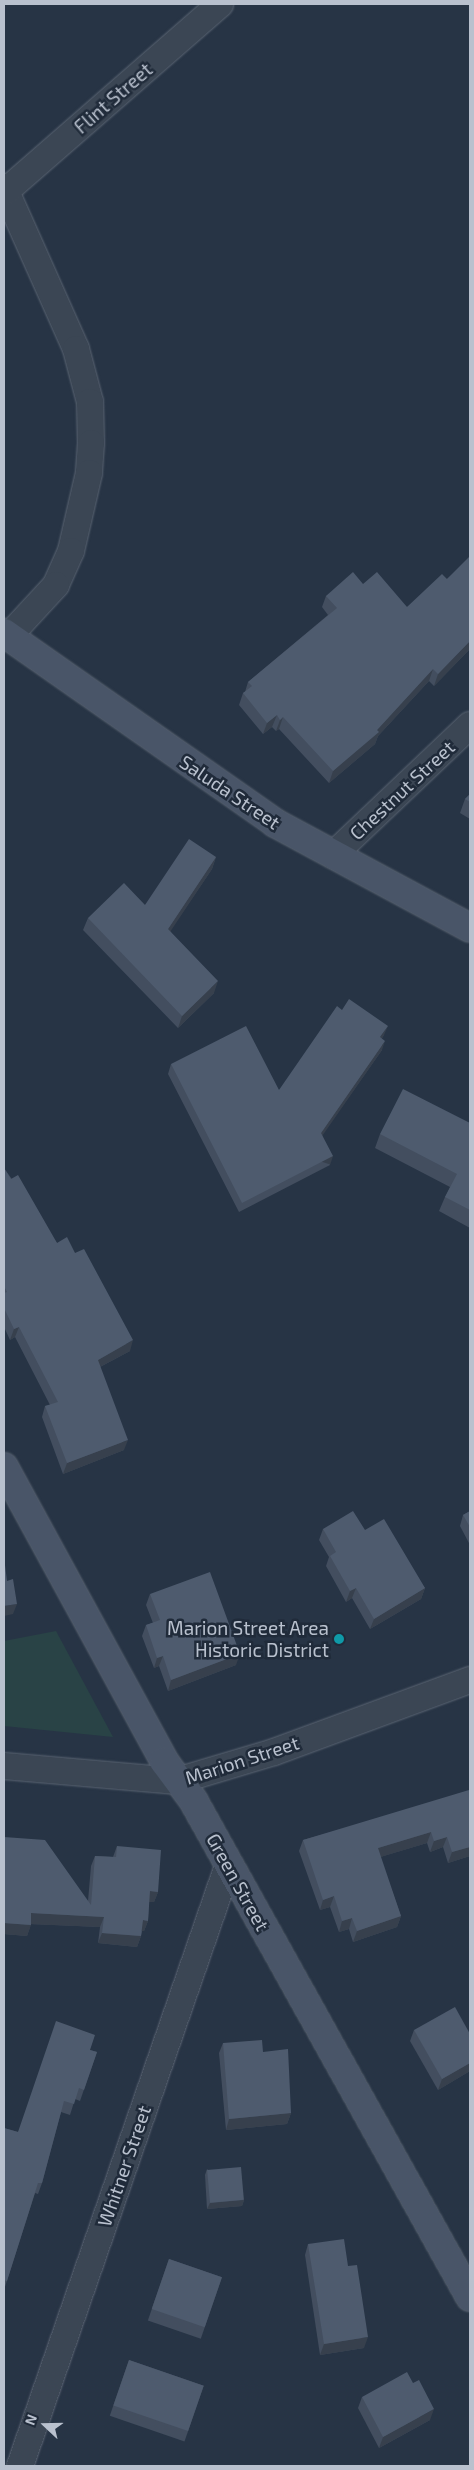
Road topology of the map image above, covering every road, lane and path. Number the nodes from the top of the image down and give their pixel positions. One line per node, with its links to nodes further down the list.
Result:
1 (220, 4): 2 (street, Flint Street)
2 (5, 189): 3 (street)
3 (5, 637): 5 (street, Saluda Street)
4 (470, 725): 5 (street, Chestnut Street)
5 (333, 855): 6 (street, Saluda Street)
6 (470, 928)
7 (4, 1467): 10 (street, Green Street)
8 (470, 1680): 10 (street, Marion Street)
9 (4, 1766): 10 (street, Marion Street)
10 (178, 1780): 11 (street, Green Street)
11 (228, 1866): 12 (street, Green Street); 13 (street, Whitner Street)
12 (470, 2297)
13 (20, 2466)

